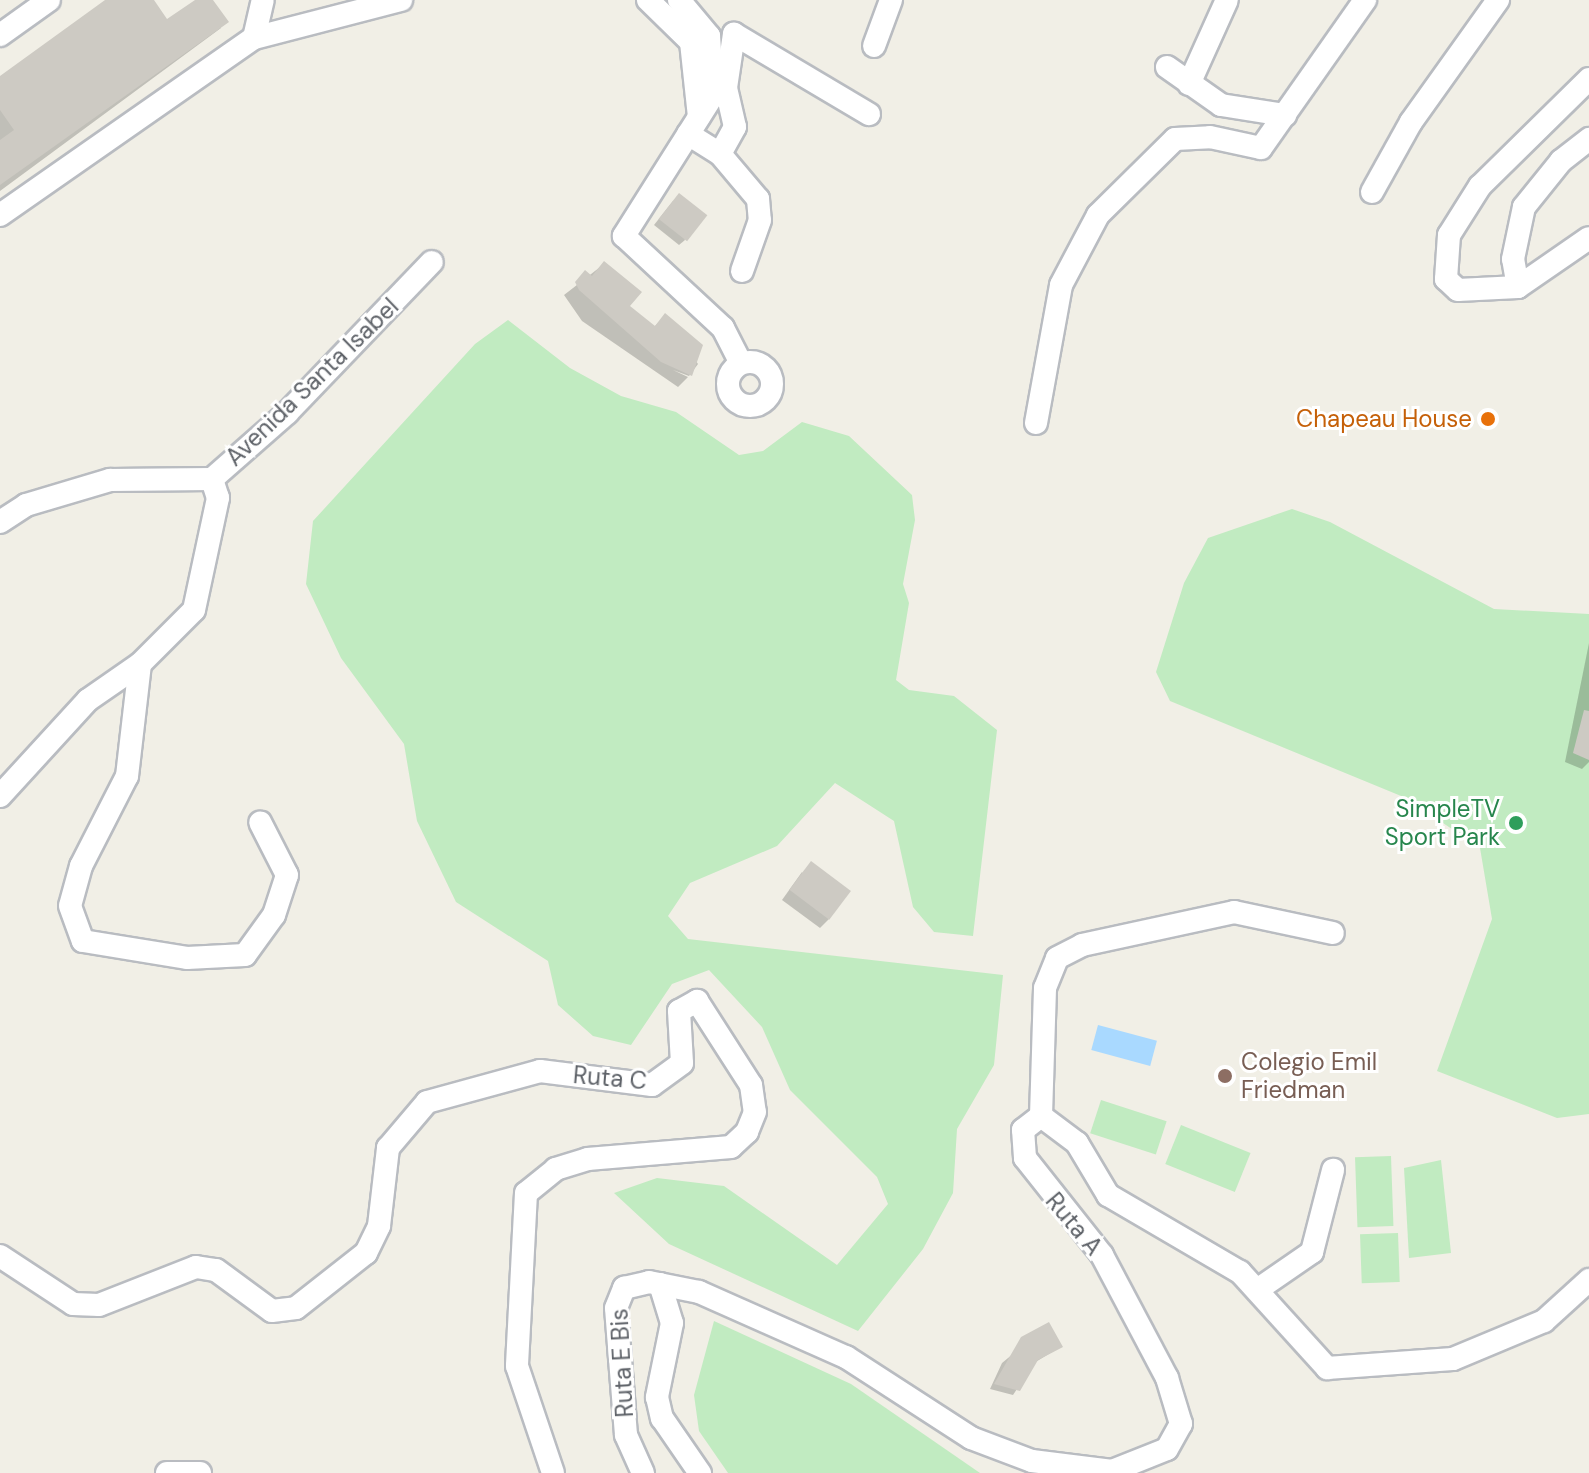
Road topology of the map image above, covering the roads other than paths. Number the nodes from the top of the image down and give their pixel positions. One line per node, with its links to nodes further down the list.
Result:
1 (49, 0): 10 (street)
2 (263, 0): 11 (street)
3 (401, 0): 11 (street)
4 (648, 0): 12 (street)
5 (679, 0): 12 (street)
6 (891, 0): 13 (street)
7 (1227, 0): 16 (street)
8 (1365, 0): 18 (street)
9 (1498, 0): 22 (street)
10 (0, 35)
11 (254, 38): 23 (street)
12 (700, 39): 19 (street)
13 (874, 46)
14 (1167, 67): 16 (street)
15 (1589, 79): 27 (street)
16 (1189, 84): 18 (street)
17 (869, 114): 21 (street)
18 (1285, 115): 29 (street)
19 (694, 125): 21 (street); 28 (street)
20 (1589, 139): 27 (street)
21 (720, 154): 26 (street)
22 (1372, 192)
23 (0, 215)
24 (1589, 238): 27 (street)
25 (432, 262): 30 (street, Avenida Santa Isabel)
26 (742, 271)
27 (1518, 287)
28 (741, 363)
29 (1036, 423)
30 (212, 479): 31 (street, Avenida Santa Isabel); 32 (street)
31 (0, 522)
32 (140, 664): 33 (street); 34 (street)
33 (0, 796)
34 (260, 822)
35 (1333, 933): 36 (street)
36 (1041, 1116): 40 (street, Ruta A); 41 (street, Ruta A)
37 (1333, 1170): 41 (street)
38 (0, 1256): 44 (street, Ruta C)
39 (1589, 1280): 41 (street, Ruta A)
40 (660, 1284): 45 (street, Ruta E Bis); 46 (street)
41 (1257, 1290)
42 (167, 1473): 43 (street)
43 (200, 1473)
44 (553, 1473)
45 (643, 1473)
46 (700, 1473)

